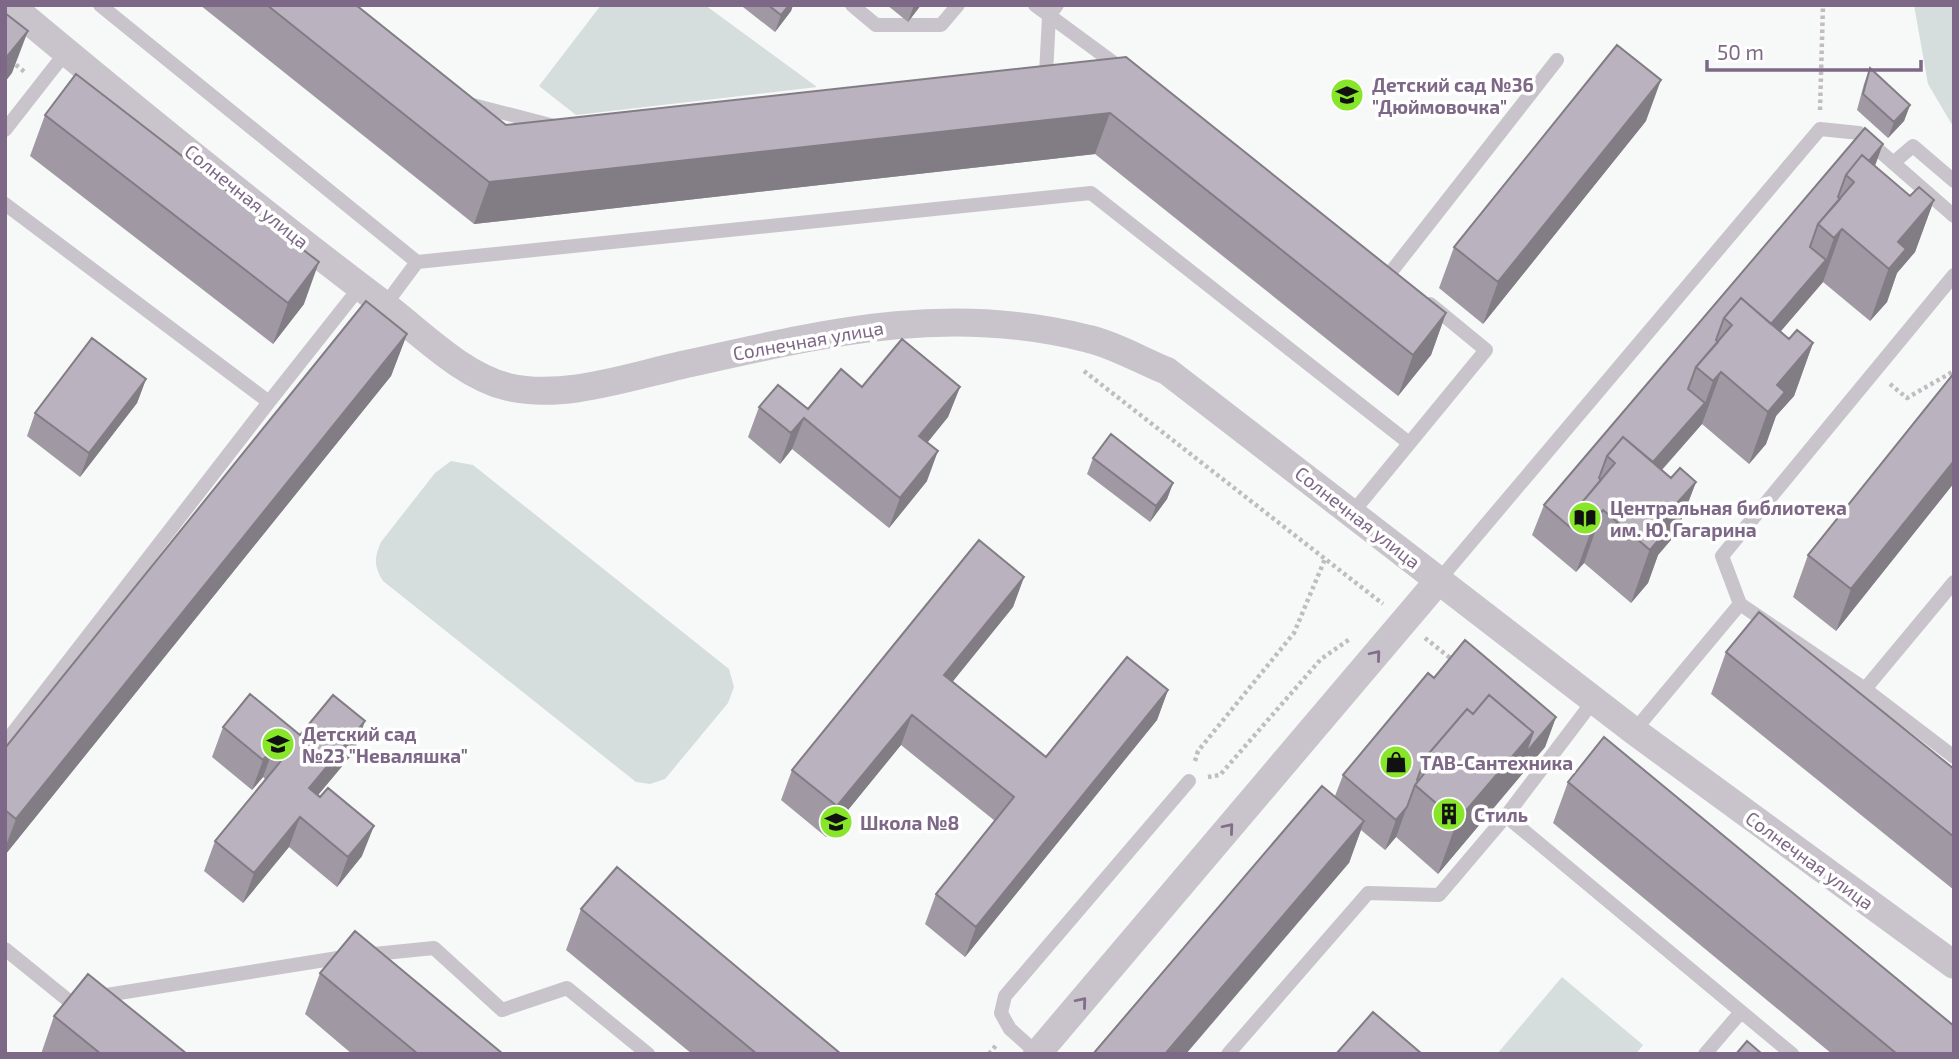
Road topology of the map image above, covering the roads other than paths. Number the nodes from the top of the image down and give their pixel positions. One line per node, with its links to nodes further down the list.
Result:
1 (100, 5): 18 (lane)
2 (852, 5): 3 (lane)
3 (958, 5)
4 (1035, 5): 6 (lane)
5 (27, 10): 7 (street, Солнечная улица)
6 (1053, 11): 9 (lane); 10 (lane)
7 (66, 52): 13 (lane); 21 (street, Солнечная улица)
8 (1558, 60): 19 (lane)
9 (1095, 69)
10 (1045, 74)
11 (455, 100): 12 (lane)
12 (575, 126)
13 (5, 130)
14 (1893, 163): 15 (lane); 17 (lane); 27 (lane)
15 (1954, 181)
16 (5, 204): 24 (lane)
17 (1954, 216)
18 (417, 262): 23 (lane); 25 (lane)
19 (1391, 272)
20 (1954, 275): 29 (lane)
21 (360, 287): 23 (street, Солнечная улица); 24 (lane)
22 (1423, 298): 25 (lane)
23 (385, 305): 26 (street, Солнечная улица)
24 (270, 402): 33 (lane)
25 (1409, 443): 26 (lane)
26 (1353, 512): 27 (street, Солнечная улица)
27 (1439, 580): 31 (street, Солнечная улица); 45 (street, one-way to 27)
28 (1954, 582): 30 (lane)
29 (1740, 604): 30 (lane); 32 (lane)
30 (1865, 689): 34 (lane)
31 (1594, 700): 32 (street, Солнечная улица); 36 (lane)
32 (1634, 731): 39 (street, Солнечная улица)
33 (5, 743)
34 (1954, 757)
35 (1189, 781): 45 (lane)
36 (1506, 816): 42 (lane); 46 (lane)
37 (5, 949): 41 (lane)
38 (344, 957): 40 (lane); 41 (lane); 44 (lane)
39 (1954, 965)
40 (365, 975)
41 (102, 997): 43 (lane)
42 (1741, 1012): 47 (lane); 48 (lane)
43 (122, 1013)
44 (648, 1054)
45 (1037, 1054)
46 (1228, 1054)
47 (1705, 1054)
48 (1792, 1054)

